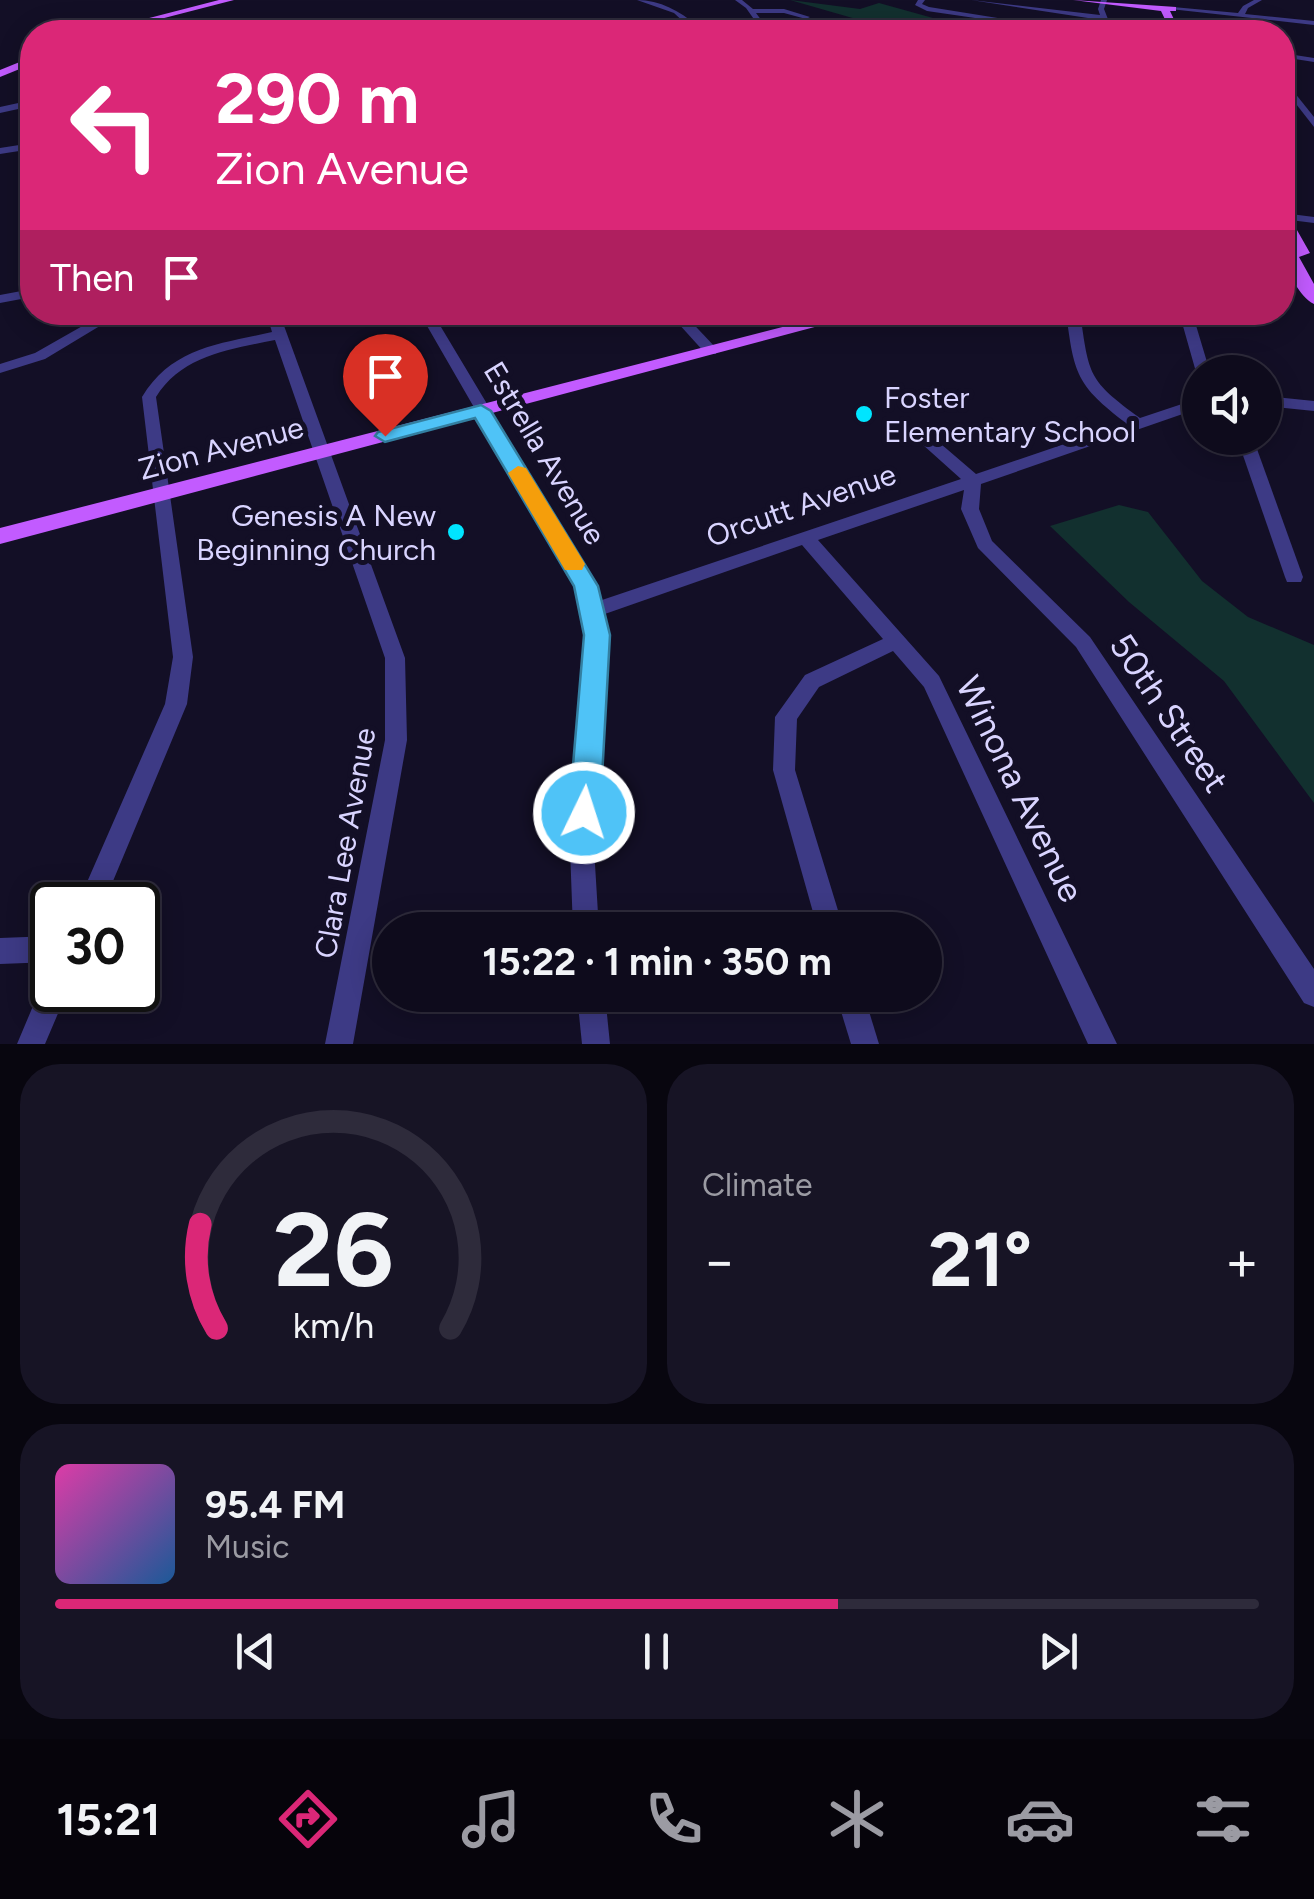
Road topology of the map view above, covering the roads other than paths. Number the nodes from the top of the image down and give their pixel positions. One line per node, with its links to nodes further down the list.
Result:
1 (230, 0): 15 (main road)
2 (243, 0): 16 (main road)
3 (640, 0): 17 (street)
4 (738, 0): 11 (street)
5 (922, 0): 19 (street)
6 (974, 0): 14 (street)
7 (1077, 0): 9 (main road)
8 (1259, 0): 12 (street)
9 (1103, 1): 10 (main road); 14 (street)
10 (1172, 4): 12 (street)
11 (752, 11): 13 (street); 18 (street)
12 (1240, 16): 20 (street); 21 (street)
13 (806, 17)
14 (1104, 18)
15 (149, 20)
16 (162, 20)
17 (685, 20)
18 (758, 20)
19 (1001, 20)
20 (1242, 20)
21 (1289, 20)
22 (1295, 104): 23 (street)
23 (1314, 124)
24 (1295, 240): 26 (main road)
25 (1295, 264): 27 (main road)
26 (1314, 274)
27 (1314, 300)
28 (94, 325): 38 (street)
29 (277, 325): 35 (street, Clara Lee Avenue)
30 (432, 325): 42 (street, Estrella Avenue)
31 (686, 325): 36 (street)
32 (814, 325): 36 (main road, Zion Avenue)
33 (1075, 325): 43 (street)
34 (1189, 325): 37 (street)
35 (280, 335): 45 (street, Clara Lee Avenue); 48 (street)
36 (711, 352): 42 (main road, Zion Avenue)
37 (1197, 355)
38 (0, 369)
39 (1282, 403): 40 (street)
40 (1314, 406)
41 (1182, 409): 43 (street, Orcutt Avenue)
42 (481, 411): 45 (main road, Zion Avenue); 52 (street, Estrella Avenue)
43 (1136, 423): 47 (street, Orcutt Avenue)
44 (928, 442): 47 (street)
45 (321, 453): 48 (main road, Zion Avenue); 64 (street, Clara Lee Avenue)
46 (1251, 455): 51 (street)
47 (974, 480): 50 (street, Orcutt Avenue); 59 (street, 50th Street)
48 (159, 495): 49 (main road, Zion Avenue); 54 (street)
49 (0, 536)
50 (806, 538): 52 (street, Orcutt Avenue); 53 (street, Winona Avenue)
51 (1294, 577)
52 (594, 610): 55 (street, Estrella Avenue)
53 (897, 641): 56 (street); 67 (street, Winona Avenue)
54 (100, 882)
55 (585, 912)
56 (826, 912)
57 (30, 951): 58 (street)
58 (0, 952)
59 (1314, 993)
60 (45, 1012): 63 (street)
61 (593, 1012): 65 (street)
62 (855, 1012): 66 (street)
63 (31, 1044)
64 (339, 1044)
65 (596, 1044)
66 (865, 1044)
67 (1103, 1044)

